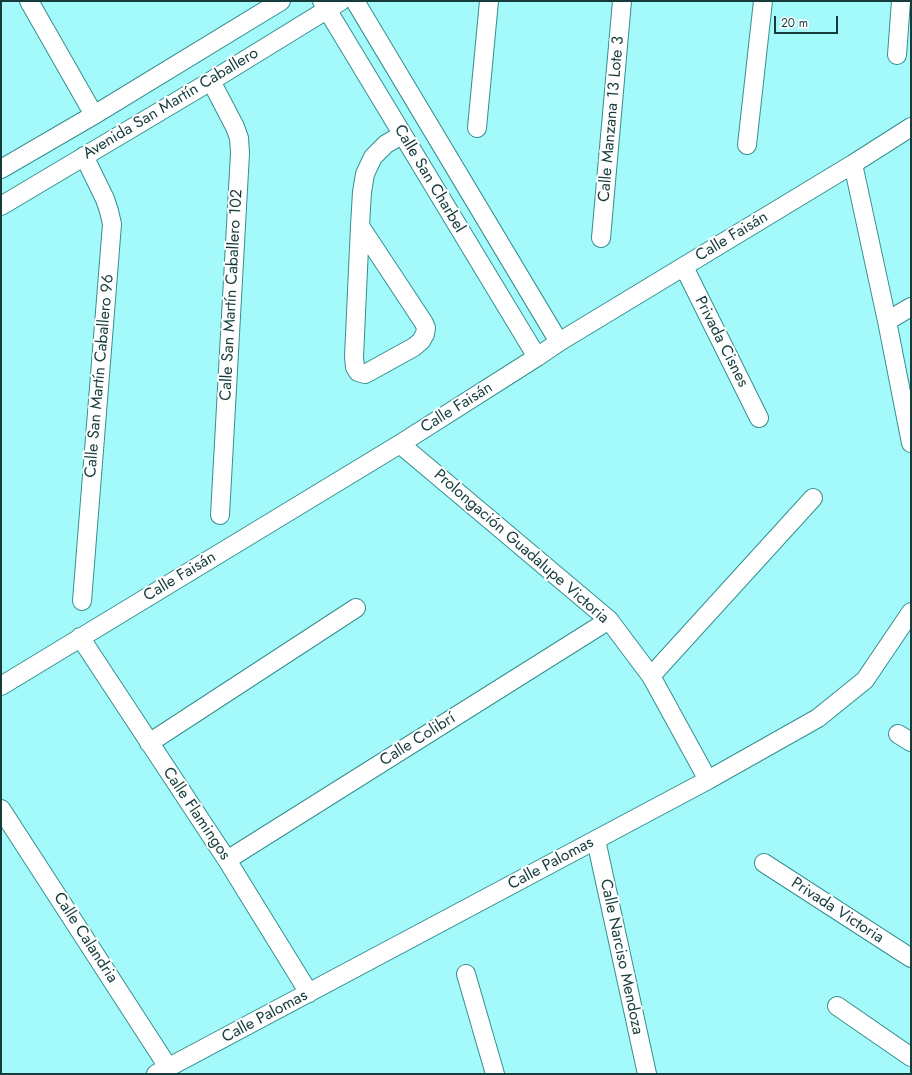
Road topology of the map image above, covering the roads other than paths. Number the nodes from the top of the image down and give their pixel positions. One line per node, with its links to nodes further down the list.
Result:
1 (29, 1): 11 (street)
2 (281, 1): 11 (street, Avenida San Martín Caballero)
3 (355, 1): 25 (street, Calle San Charbel)
4 (489, 1): 13 (street)
5 (622, 1): 21 (street, Calle Manzana 13 Lote 3)
6 (763, 1): 15 (street)
7 (901, 1): 9 (street)
8 (330, 4): 10 (street, Avenida San Martín Caballero); 14 (street, Calle San Charbel)
9 (897, 55)
10 (211, 82): 16 (street, Avenida San Martín Caballero); 31 (street, Calle San Martín Caballero 102)
11 (94, 115): 18 (street, Avenida San Martín Caballero)
12 (911, 127): 17 (street, Calle Faisán)
13 (477, 128)
14 (402, 134): 20 (street); 26 (street, Calle San Charbel)
15 (747, 145)
16 (84, 156): 19 (street, Avenida San Martín Caballero); 32 (street, Calle San Martín Caballero 96)
17 (853, 164): 22 (street, Calle Faisán); 24 (street)
18 (1, 169)
19 (1, 206)
20 (360, 226): 20 (street)
21 (601, 238)
22 (684, 267): 25 (street, Calle Faisán); 27 (street, Privada Cisnes)
23 (911, 307): 24 (street)
24 (888, 321): 28 (street)
25 (559, 342): 26 (street, Calle Faisán)
26 (537, 358): 29 (street, Calle Faisán)
27 (759, 418)
28 (911, 443)
29 (400, 444): 35 (street, Prolongación Guadalupe Victoria); 36 (street, Calle Faisán)
30 (813, 498): 37 (street)
31 (220, 515)
32 (82, 601)
33 (356, 608): 39 (street)
34 (911, 612): 40 (street, Calle Palomas)
35 (609, 620): 37 (street, Prolongación Guadalupe Victoria); 43 (street, Calle Colibrí)
36 (80, 637): 38 (street, Calle Faisán); 39 (street, Calle Flamingos)
37 (652, 676): 40 (street, Prolongación Guadalupe Victoria)
38 (1, 686)
39 (149, 743): 43 (street, Calle Flamingos)
40 (708, 780): 42 (street, Calle Palomas)
41 (1, 809): 50 (street, Calle Calandria)
42 (596, 840): 47 (street, Calle Palomas); 52 (street, Calle Narciso Mendoza)
43 (227, 860): 47 (street, Calle Flamingos)
44 (764, 863): 45 (street, Privada Victoria)
45 (911, 958)
46 (466, 974): 51 (street)
47 (309, 993): 50 (street, Calle Palomas)
48 (837, 1006): 49 (street)
49 (911, 1057)
50 (162, 1071)
51 (495, 1074)
52 (647, 1074)

